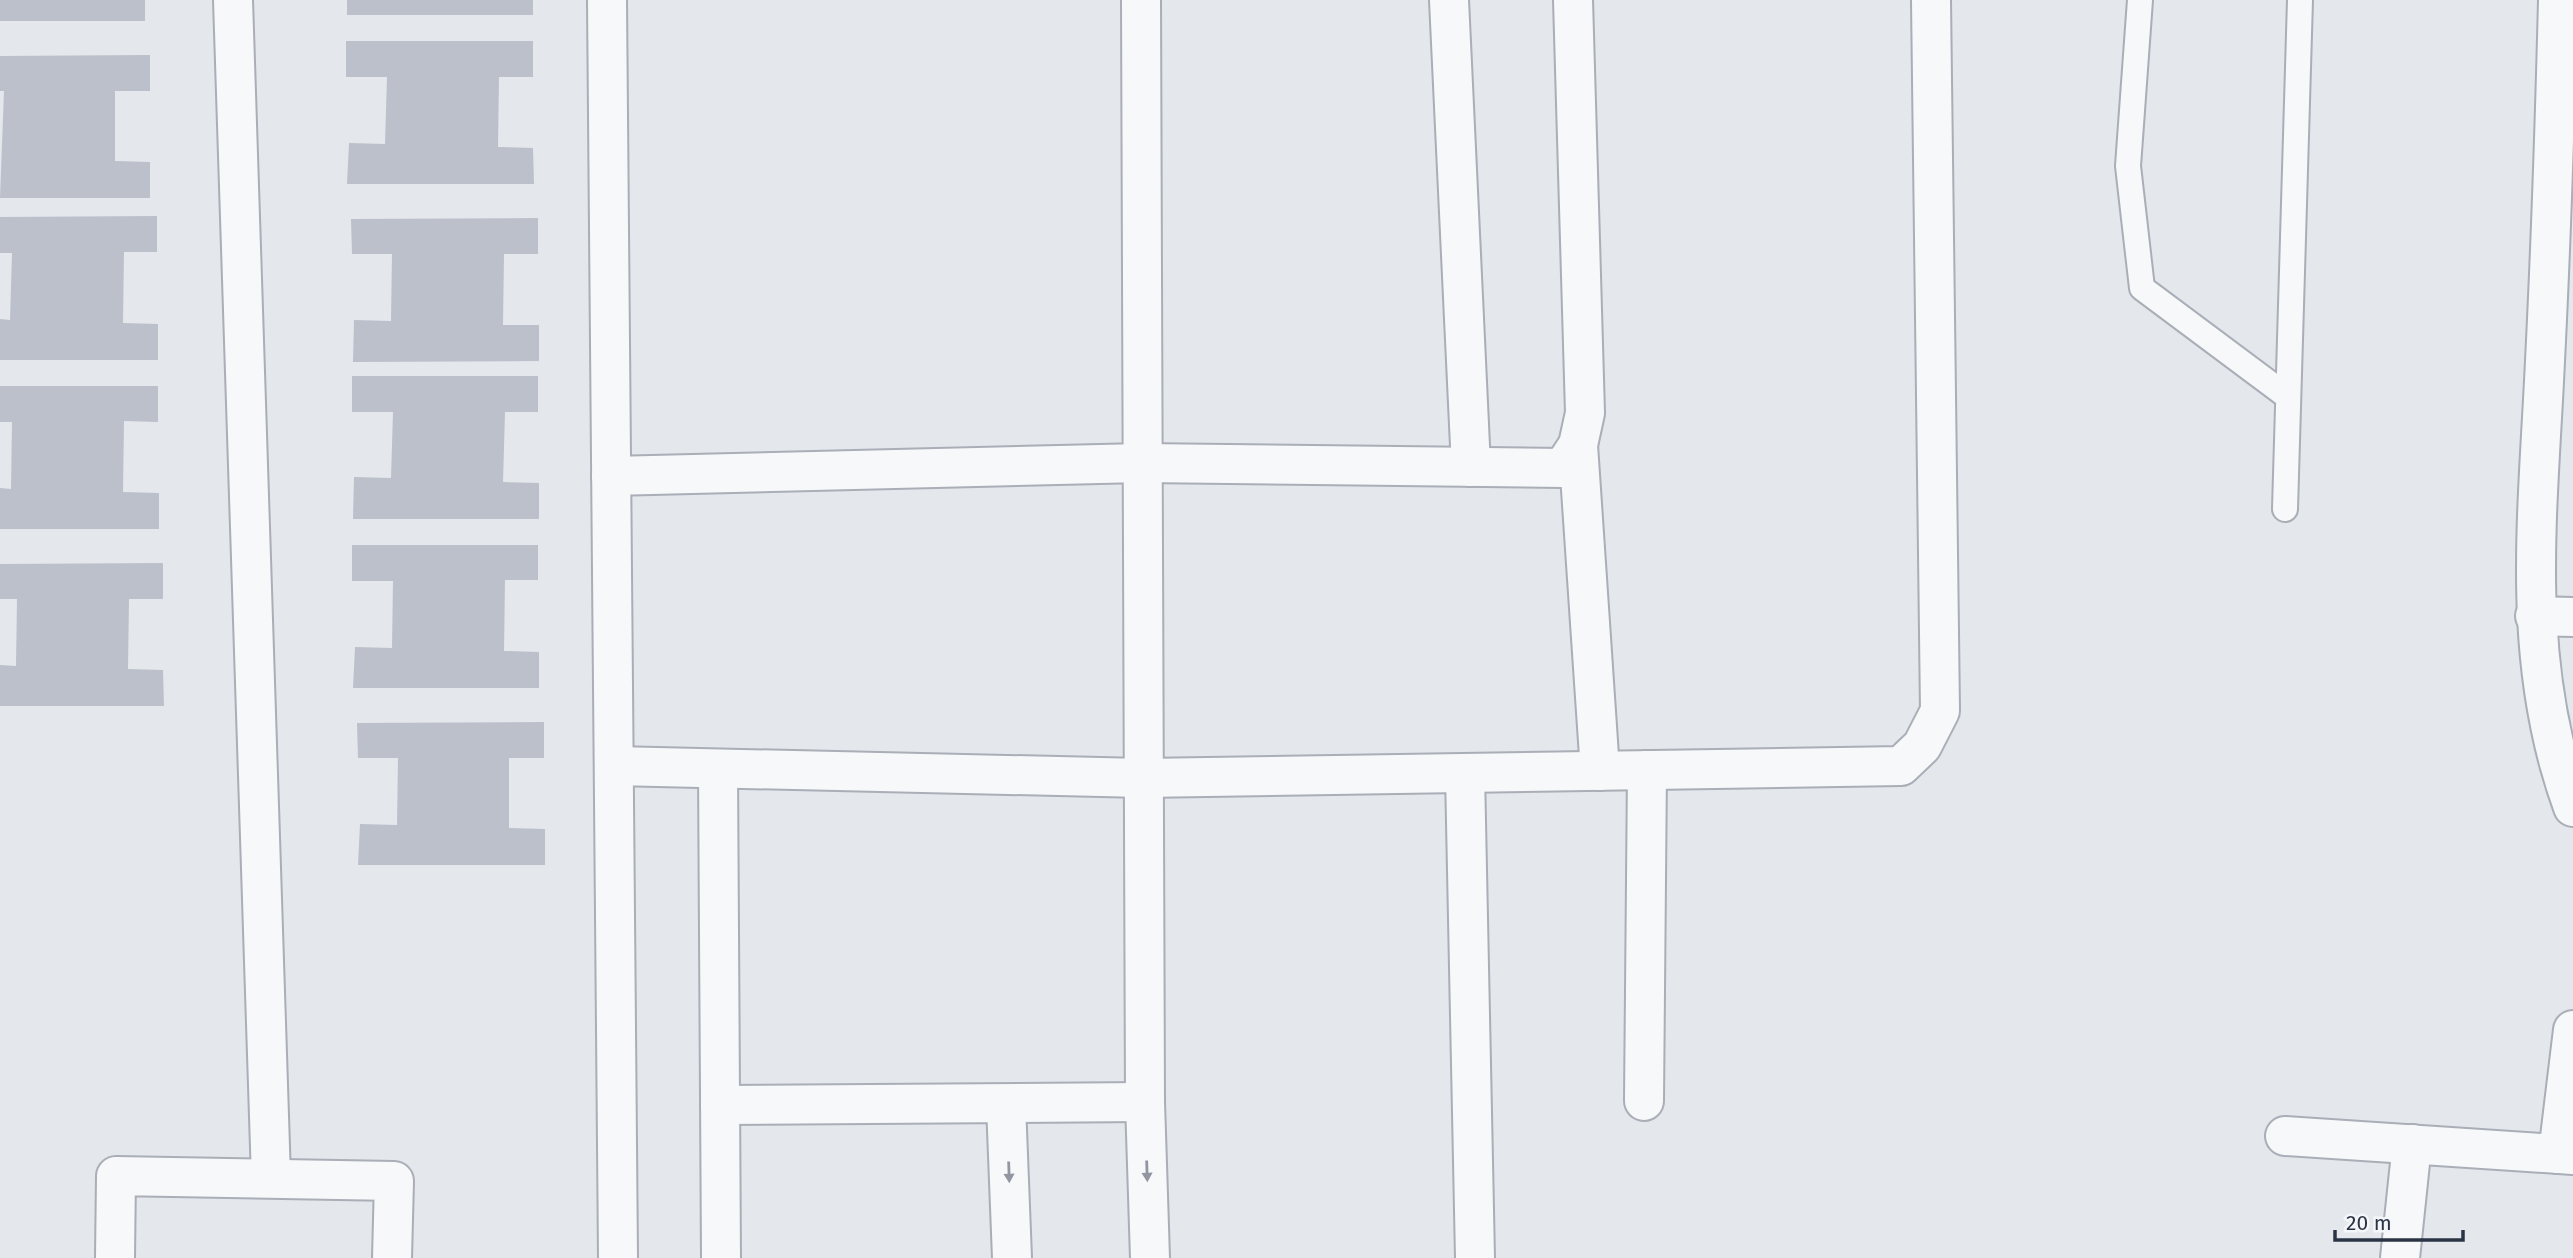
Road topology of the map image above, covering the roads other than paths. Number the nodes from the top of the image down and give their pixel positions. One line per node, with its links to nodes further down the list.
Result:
1 (233, 0): 34 (street)
2 (607, 0): 15 (street)
3 (1140, 0): 13 (street)
4 (1449, 0): 14 (street)
5 (1573, 0): 12 (street)
6 (1931, 0): 21 (street)
7 (2140, 0): 11 (lane)
8 (2300, 0): 11 (lane)
9 (2558, 0): 10 (street)
10 (2563, 196): 17 (street)
11 (2288, 397): 16 (lane)
12 (1578, 445): 14 (street); 22 (street)
13 (1142, 463): 14 (street); 15 (street); 24 (street)
14 (1471, 467)
15 (611, 476): 19 (street)
16 (2285, 509)
17 (2535, 616): 18 (street); 25 (street)
18 (2573, 617)
19 (614, 766): 20 (street); 37 (street)
20 (718, 769): 24 (street); 30 (street)
21 (1647, 770): 22 (street); 27 (street)
22 (1600, 771): 23 (street)
23 (1465, 773): 24 (street); 41 (street)
24 (1143, 778): 28 (street)
25 (2573, 807)
26 (2573, 1030): 33 (street)
27 (1644, 1101)
28 (1145, 1102): 29 (street); 40 (street, one-way to 40)
29 (1006, 1104): 30 (street); 39 (street, one-way to 39)
30 (720, 1105): 38 (street)
31 (2285, 1136): 32 (street)
32 (2412, 1144): 33 (street); 42 (street)
33 (2565, 1154)
34 (271, 1178): 35 (street); 36 (street)
35 (115, 1258)
36 (393, 1258)
37 (618, 1258)
38 (721, 1258)
39 (1012, 1258)
40 (1150, 1258)
41 (1475, 1258)
42 (2400, 1258)

